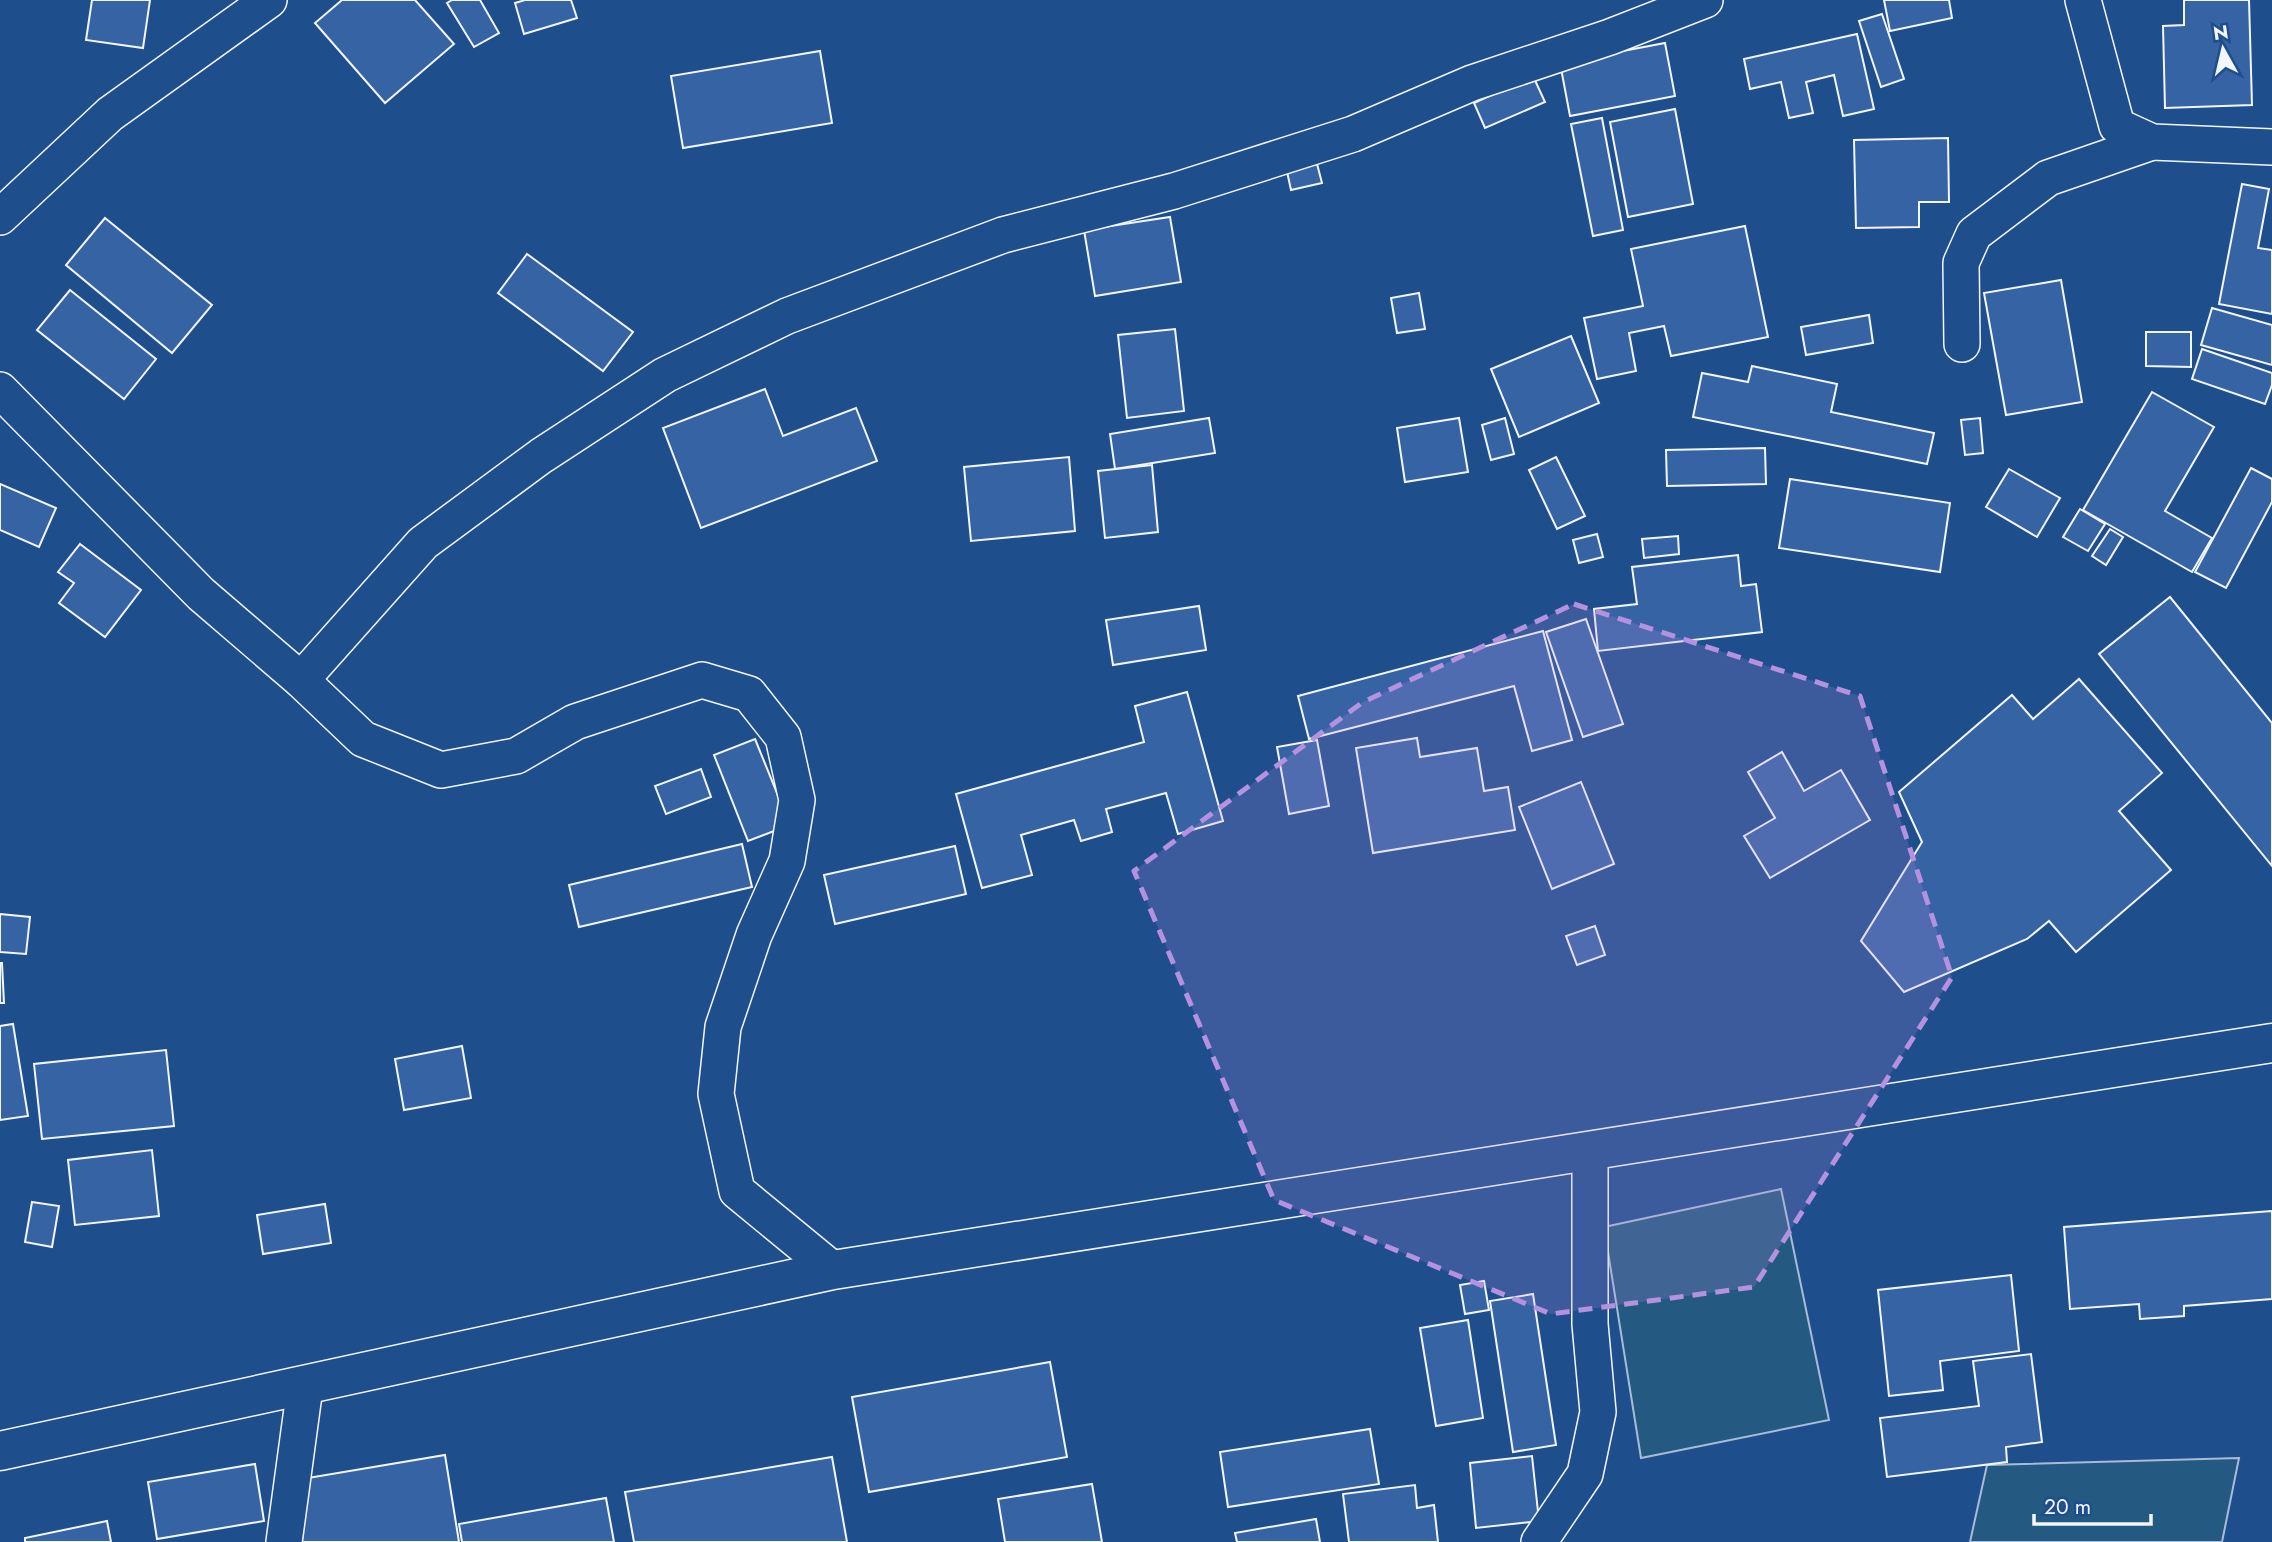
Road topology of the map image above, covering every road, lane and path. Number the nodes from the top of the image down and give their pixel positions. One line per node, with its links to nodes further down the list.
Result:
1 (270, 0): 6 (street)
2 (1705, 0): 9 (street)
3 (2082, 0): 4 (street)
4 (2152, 142): 5 (street); 7 (street)
5 (2272, 147)
6 (0, 217)
7 (1962, 344)
8 (0, 390): 9 (street)
9 (302, 680): 12 (street)
10 (2272, 1043): 11 (main road)
11 (1590, 1150): 12 (main road); 16 (street)
12 (833, 1270): 13 (main road)
13 (304, 1387): 14 (main road); 15 (street)
14 (0, 1451)
15 (284, 1542)
16 (1539, 1542)

